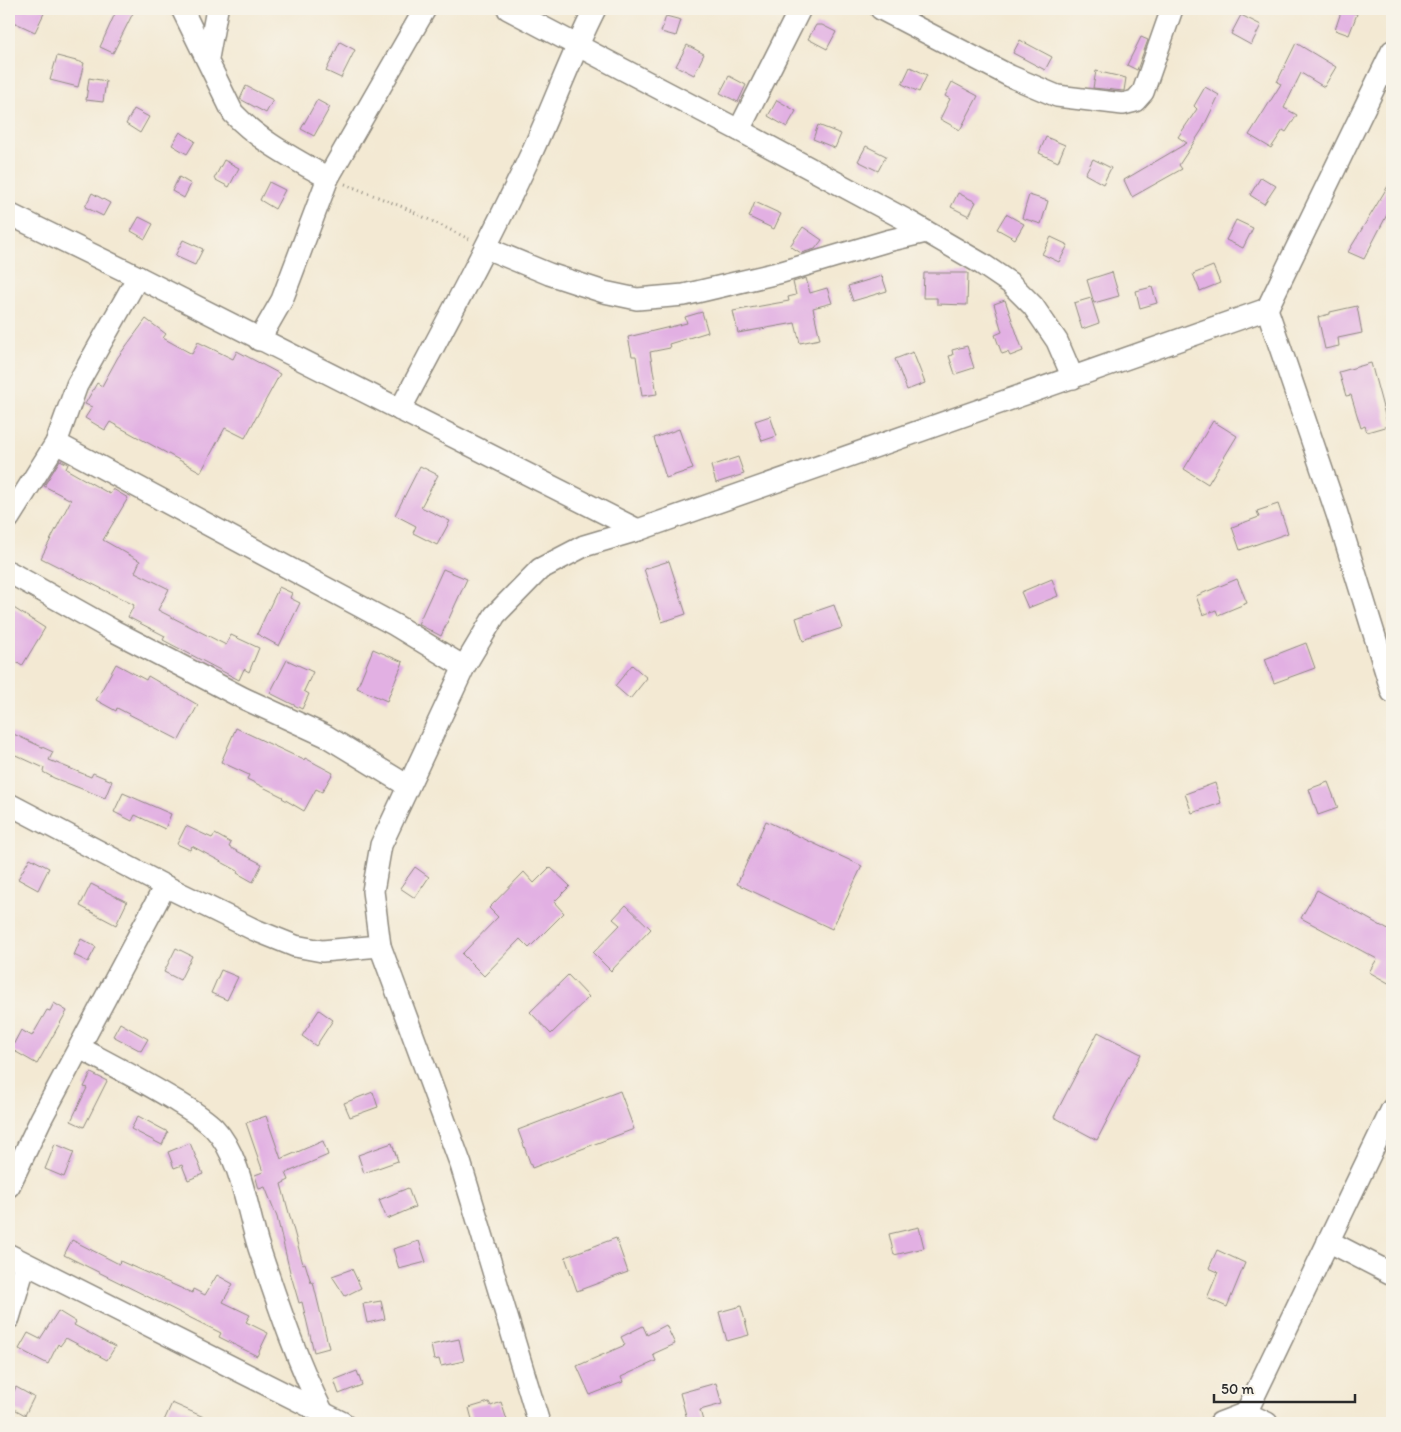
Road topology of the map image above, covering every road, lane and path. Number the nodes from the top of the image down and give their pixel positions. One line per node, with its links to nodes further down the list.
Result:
1 (182, 9): 11 (street)
2 (217, 9): 11 (street)
3 (425, 9): 13 (street)
4 (508, 9): 9 (street)
5 (594, 9): 9 (street)
6 (800, 9): 12 (street)
7 (881, 9): 8 (street)
8 (1172, 9)
9 (577, 44): 12 (street); 16 (street)
10 (1392, 51): 18 (street)
11 (208, 58): 13 (street)
12 (739, 130): 15 (street)
13 (328, 178): 16 (path); 19 (street)
14 (9, 214): 17 (street)
15 (926, 232): 16 (street); 20 (street)
16 (486, 248): 21 (street)
17 (138, 277): 19 (street); 22 (street)
18 (1267, 309): 20 (street); 27 (street)
19 (259, 340): 21 (street)
20 (1074, 378): 24 (street)
21 (400, 410): 24 (street)
22 (56, 443): 23 (street); 26 (street)
23 (9, 518)
24 (638, 530): 26 (street)
25 (9, 572): 28 (street)
26 (464, 667): 28 (street)
27 (1392, 692)
28 (408, 786): 31 (street)
29 (10, 808): 30 (street)
30 (165, 886): 31 (street); 32 (street)
31 (380, 946): 42 (street)
32 (80, 1048): 34 (street); 40 (street)
33 (1392, 1109): 35 (street)
34 (9, 1186)
35 (1328, 1241): 37 (street); 39 (street)
36 (17, 1259): 38 (street); 40 (street)
37 (1392, 1274)
38 (9, 1318)
39 (1246, 1412): 43 (street); 44 (street)
40 (324, 1415): 41 (street)
41 (343, 1423)
42 (539, 1423)
43 (1220, 1423)
44 (1267, 1423)

